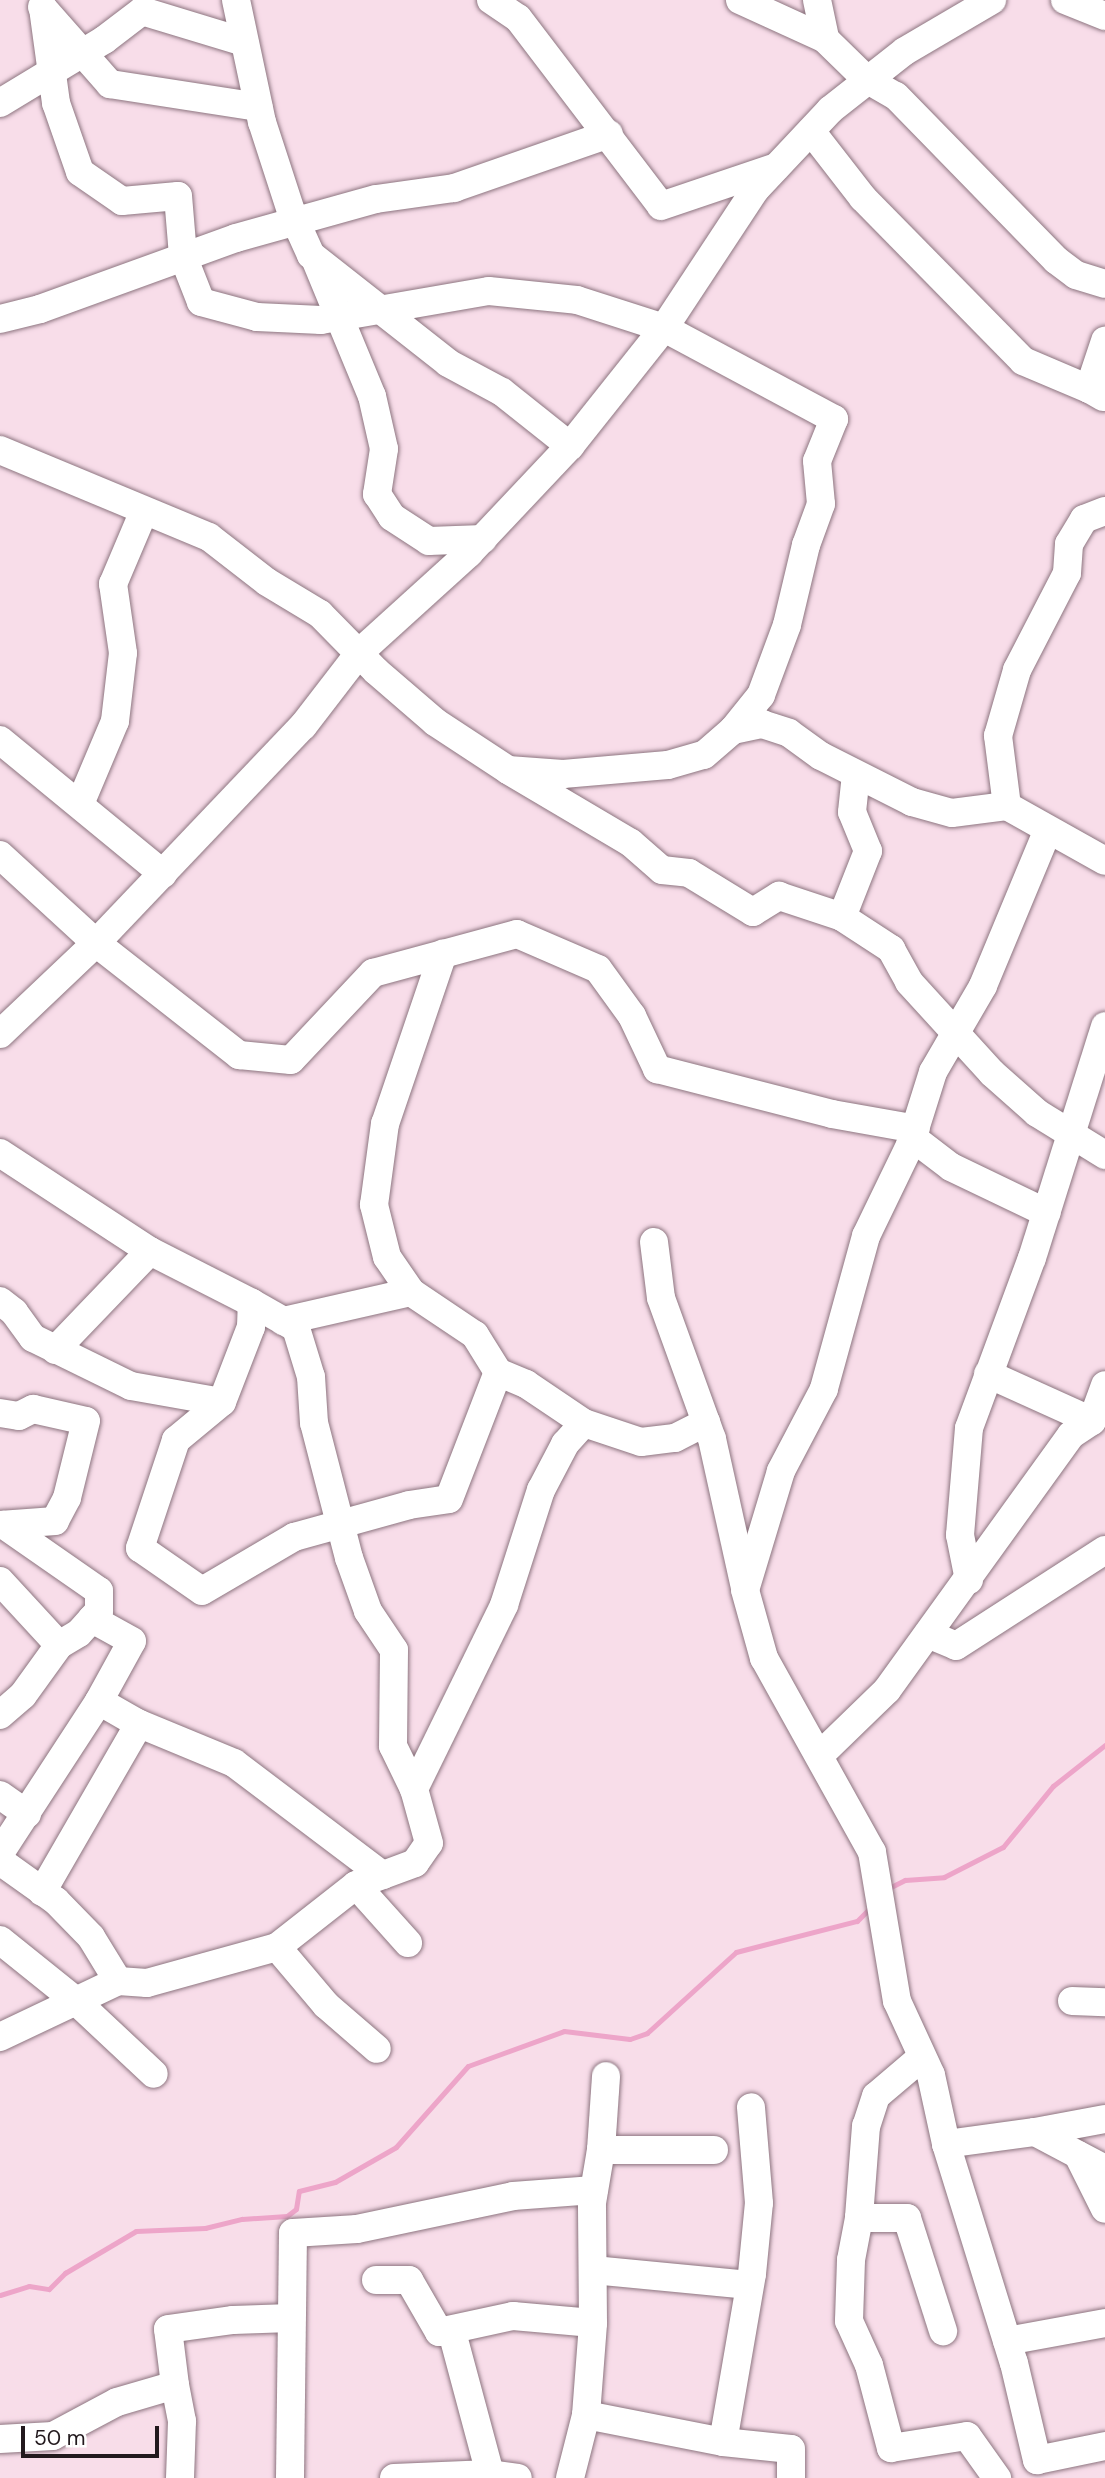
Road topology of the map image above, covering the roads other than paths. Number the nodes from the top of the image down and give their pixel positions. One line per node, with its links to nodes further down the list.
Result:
1 (236, 0): 10 (street)
2 (491, 0): 17 (street)
3 (740, 0): 9 (street)
4 (817, 0): 9 (street)
5 (992, 0): 13 (street)
6 (1065, 0): 8 (street)
7 (40, 4): 11 (street); 12 (street)
8 (1105, 16)
9 (825, 39): 13 (street)
10 (244, 42): 11 (street); 15 (street)
11 (82, 52): 12 (street); 15 (street)
12 (52, 72): 14 (street); 20 (street)
13 (866, 79): 16 (street); 22 (street)
14 (0, 103)
15 (258, 107): 19 (street)
16 (811, 131): 18 (street); 28 (street)
17 (609, 134): 18 (street); 19 (street)
18 (779, 166): 26 (street)
19 (297, 224): 20 (street); 21 (street)
20 (183, 256): 24 (street); 25 (street)
21 (315, 258): 23 (street); 24 (street)
22 (1105, 284)
23 (379, 310): 24 (street); 26 (street); 29 (street)
24 (337, 317): 33 (street)
25 (0, 318)
26 (664, 328): 29 (street); 35 (street)
27 (1105, 341): 28 (street)
28 (1097, 393)
29 (570, 446): 33 (street)
30 (0, 450): 31 (street)
31 (144, 511): 34 (street); 39 (street)
32 (1105, 511): 40 (street)
33 (483, 539): 34 (street)
34 (360, 652): 37 (street); 44 (street)
35 (733, 730): 37 (street); 38 (street)
36 (0, 740): 39 (street)
37 (508, 770): 45 (street)
38 (856, 775): 40 (street); 45 (street)
39 (80, 804): 44 (street)
40 (1007, 806): 41 (street)
41 (1047, 832): 43 (street); 49 (street)
42 (0, 855): 46 (street)
43 (1105, 861)
44 (163, 874): 46 (street)
45 (842, 917): 49 (street)
46 (96, 943): 47 (street); 50 (street)
47 (443, 954): 52 (street); 58 (street)
48 (1105, 1026): 51 (street)
49 (957, 1031): 51 (street); 52 (street)
50 (1, 1033)
51 (1072, 1132): 54 (street); 55 (street)
52 (914, 1133): 55 (street); 78 (street)
53 (0, 1153): 57 (street)
54 (1105, 1155)
55 (1046, 1213): 64 (street)
56 (654, 1242): 70 (street)
57 (149, 1251): 60 (street); 62 (street)
58 (411, 1292): 61 (street); 63 (street)
59 (0, 1301): 62 (street)
60 (252, 1303): 61 (street); 67 (street)
61 (283, 1321): 73 (street)
62 (55, 1350): 67 (street)
63 (498, 1372): 66 (street); 73 (street)
64 (988, 1374): 69 (street); 76 (street)
65 (1105, 1385): 69 (street)
66 (548, 1401): 71 (street); 72 (street)
67 (222, 1402): 73 (street)
68 (0, 1413): 74 (street)
69 (1092, 1421): 76 (street)
70 (706, 1422): 71 (street); 78 (street)
71 (584, 1423): 72 (street)
72 (562, 1448): 86 (street)
73 (342, 1522): 86 (street)
74 (2, 1525): 79 (street)
75 (1105, 1550): 80 (street)
76 (969, 1580): 80 (street)
77 (0, 1581): 81 (street)
78 (745, 1590): 85 (street)
79 (92, 1619): 81 (street); 82 (street)
80 (928, 1634): 85 (street)
81 (59, 1645): 83 (street)
82 (99, 1701): 84 (street); 88 (street)
83 (0, 1715)
84 (135, 1722): 91 (street); 92 (street)
85 (820, 1755): 102 (street)
86 (414, 1789): 91 (street)
87 (0, 1795): 88 (street)
88 (27, 1814): 89 (street)
89 (0, 1853)
90 (0, 1861): 92 (street)
91 (369, 1880): 93 (street); 94 (street)
92 (42, 1892): 96 (street)
93 (408, 1943)
94 (277, 1947): 96 (street); 101 (street)
95 (5, 1949): 98 (street)
96 (118, 1981): 98 (street)
97 (1072, 2001): 99 (street)
98 (77, 2002): 100 (street); 103 (street)
99 (1105, 2002)
100 (0, 2037)
101 (377, 2049)
102 (922, 2057): 108 (street); 115 (street)
103 (154, 2074)
104 (606, 2076): 109 (street)
105 (751, 2107): 118 (street)
106 (1105, 2119): 107 (street)
107 (1035, 2132): 108 (street); 111 (street)
108 (946, 2144): 124 (street)
109 (601, 2150): 110 (street); 113 (street)
110 (714, 2150)
111 (1078, 2155): 112 (street); 114 (street)
112 (1105, 2169)
113 (594, 2190): 116 (street); 119 (street)
114 (1105, 2209)
115 (859, 2218): 122 (street); 137 (street)
116 (593, 2270): 118 (street); 120 (street)
117 (376, 2280): 123 (street)
118 (749, 2285): 128 (street)
119 (291, 2318): 125 (street); 132 (street)
120 (593, 2323): 123 (street); 126 (street)
121 (1105, 2323): 124 (street)
122 (943, 2331)
123 (452, 2332): 130 (street)
124 (1007, 2341): 129 (street)
125 (175, 2385): 127 (street); 131 (street)
126 (586, 2415): 128 (street); 135 (street)
127 (0, 2440)
128 (723, 2442): 136 (street)
129 (1105, 2446)
130 (490, 2474): 133 (street); 134 (street)
131 (180, 2478)
132 (290, 2478)
133 (394, 2478)
134 (518, 2478)
135 (570, 2478)
136 (791, 2478)
137 (997, 2478)

